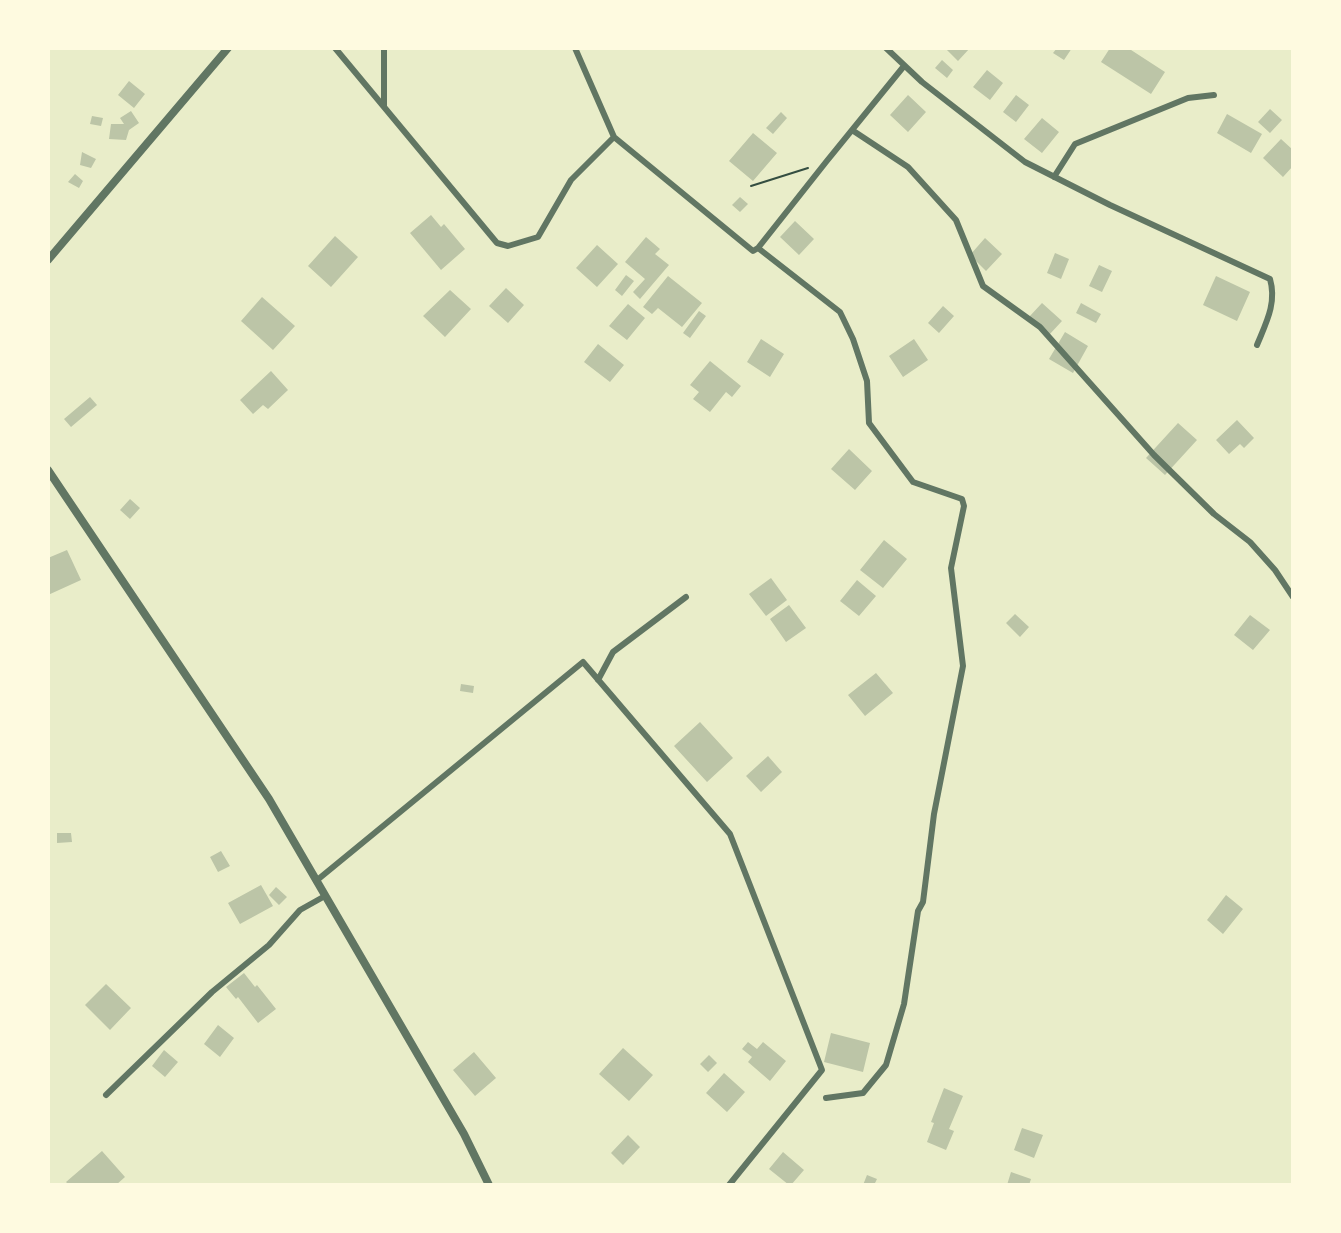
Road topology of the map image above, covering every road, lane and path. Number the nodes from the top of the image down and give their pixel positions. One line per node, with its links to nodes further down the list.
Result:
1 (228, 48): 15 (street)
2 (335, 48): 8 (street)
3 (384, 48): 8 (street)
4 (574, 48): 10 (street)
5 (886, 48): 6 (street)
6 (904, 66): 9 (street); 12 (street)
7 (1214, 95): 12 (street)
8 (384, 107): 10 (street)
9 (852, 130): 11 (street); 19 (street)
10 (614, 137): 14 (street)
11 (826, 162): 13 (path); 14 (street)
12 (1054, 177): 16 (street)
13 (751, 186)
14 (758, 248): 24 (street)
15 (48, 260)
16 (1257, 345)
17 (48, 471): 21 (street)
18 (686, 597): 20 (street)
19 (1293, 597)
20 (598, 680): 21 (street); 26 (street)
21 (316, 881): 22 (street)
22 (325, 896): 23 (street); 25 (street)
23 (106, 1095)
24 (826, 1098)
25 (489, 1185)
26 (729, 1185)

